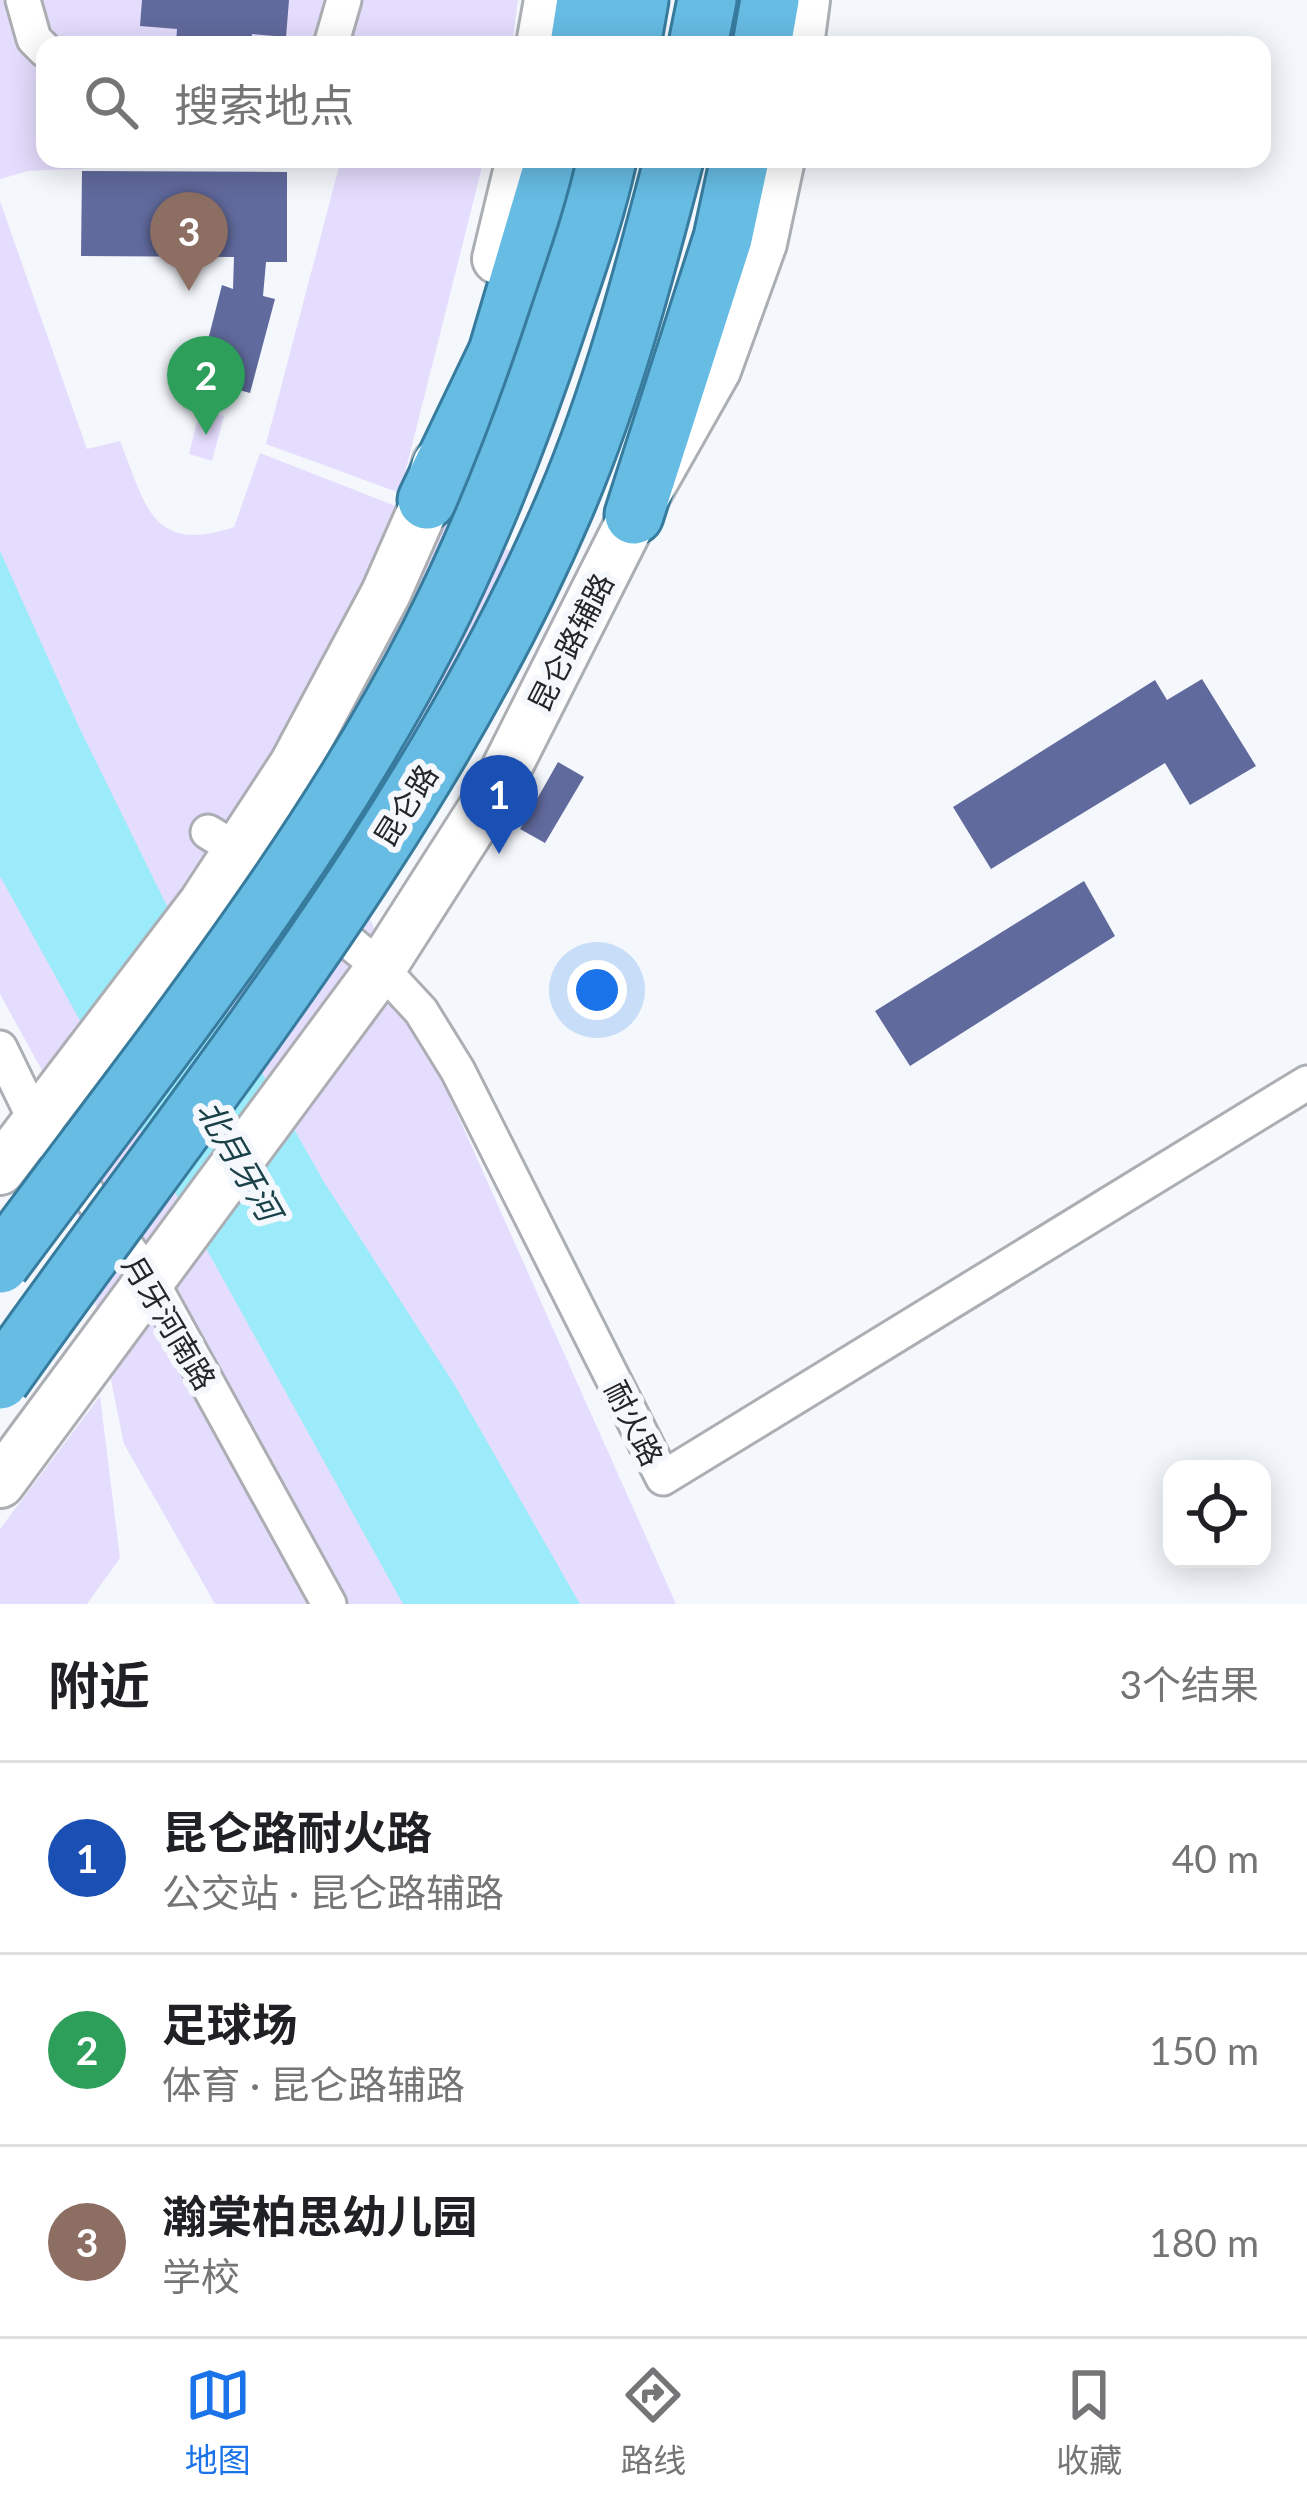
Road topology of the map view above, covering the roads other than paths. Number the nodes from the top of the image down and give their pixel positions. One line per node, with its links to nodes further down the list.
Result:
1 (23, 0): 16 (street)
2 (344, 0): 9 (street)
3 (549, 0): 10 (main road)
4 (586, 0): 11 (highway)
5 (639, 0): 12 (highway)
6 (706, 0): 13 (highway)
7 (770, 0): 14 (highway)
8 (805, 0): 15 (main road)
9 (334, 36)
10 (543, 36)
11 (580, 36)
12 (633, 36)
13 (700, 36)
14 (764, 36)
15 (800, 36)
16 (36, 41)
17 (519, 168): 23 (main road)
18 (552, 168): 23 (highway)
19 (604, 168): 31 (highway, 昆仑路, bridge)
20 (672, 168): 33 (highway, 昆仑路, bridge)
21 (738, 168): 24 (highway)
22 (778, 168): 24 (main road, 昆仑路辅路)
23 (427, 500): 25 (main road)
24 (634, 514): 26 (main road, 昆仑路辅路)
25 (222, 841): 26 (street, 耐火路); 29 (main road)
26 (381, 968): 28 (street, 耐火路); 32 (main road, 昆仑路辅路)
27 (0, 1048): 29 (street, 月牙河南路)
28 (1307, 1083)
29 (36, 1122): 30 (main road); 32 (street, 月牙河南路)
30 (0, 1170)
31 (0, 1264)
32 (150, 1279): 34 (main road, 昆仑路辅路); 35 (street, 月牙河南路)
33 (0, 1380)
34 (0, 1483)
35 (329, 1604)

